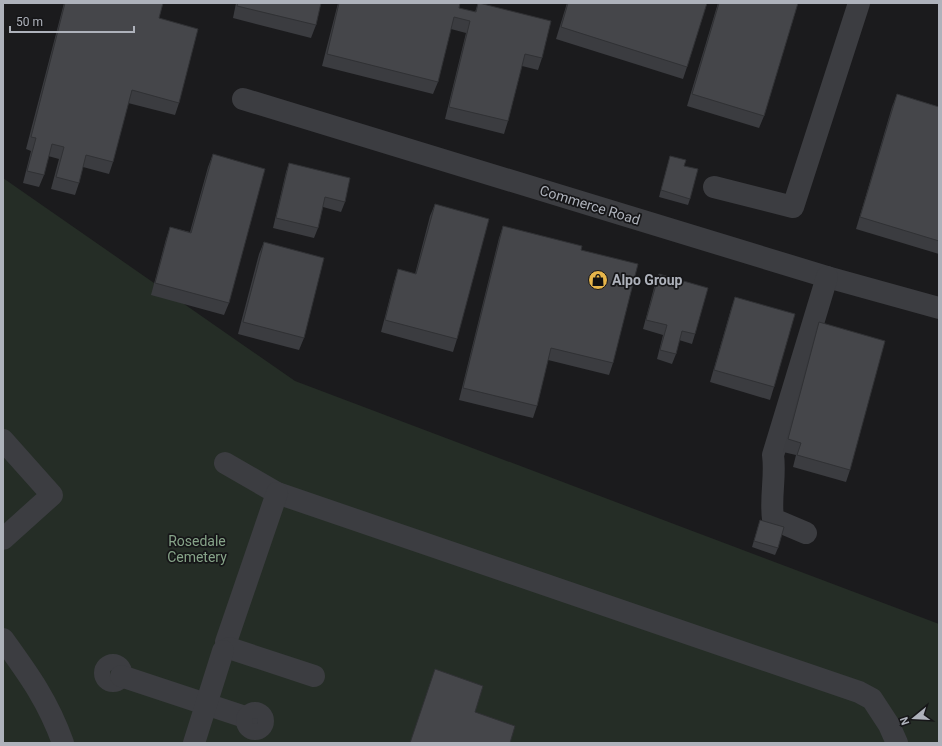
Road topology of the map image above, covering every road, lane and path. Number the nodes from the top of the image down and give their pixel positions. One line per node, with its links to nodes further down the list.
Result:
1 (857, 4): 3 (street)
2 (243, 99): 4 (street, Commerce Road)
3 (714, 186)
4 (827, 277): 5 (street, Commerce Road); 9 (street)
5 (939, 308)
6 (3, 440): 10 (street)
7 (225, 463): 8 (street)
8 (277, 493): 12 (street); 19 (street)
9 (806, 532)
10 (3, 539)
11 (3, 639): 17 (street)
12 (226, 647): 14 (street); 15 (street)
13 (120, 676): 15 (street)
14 (314, 676)
15 (206, 704): 16 (street); 18 (street)
16 (248, 718)
17 (63, 743)
18 (194, 743)
19 (897, 743)

